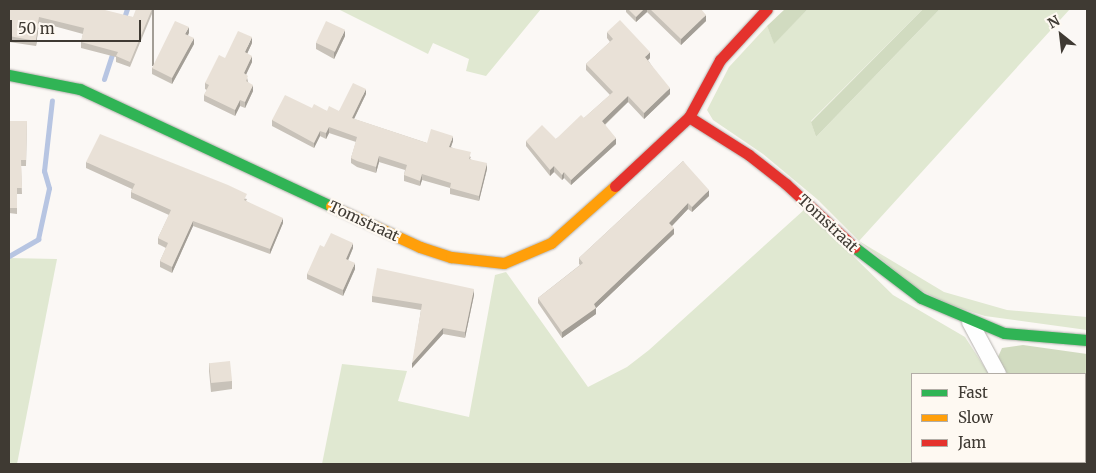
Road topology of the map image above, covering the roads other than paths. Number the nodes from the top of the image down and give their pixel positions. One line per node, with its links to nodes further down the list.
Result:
1 (767, 9): 3 (street, Tomstraat)
2 (9, 75): 3 (street, Tomstraat)
3 (688, 117): 4 (street, Tomstraat)
4 (970, 322): 5 (street, Tomstraat); 6 (street)
5 (1087, 340)
6 (997, 373)

